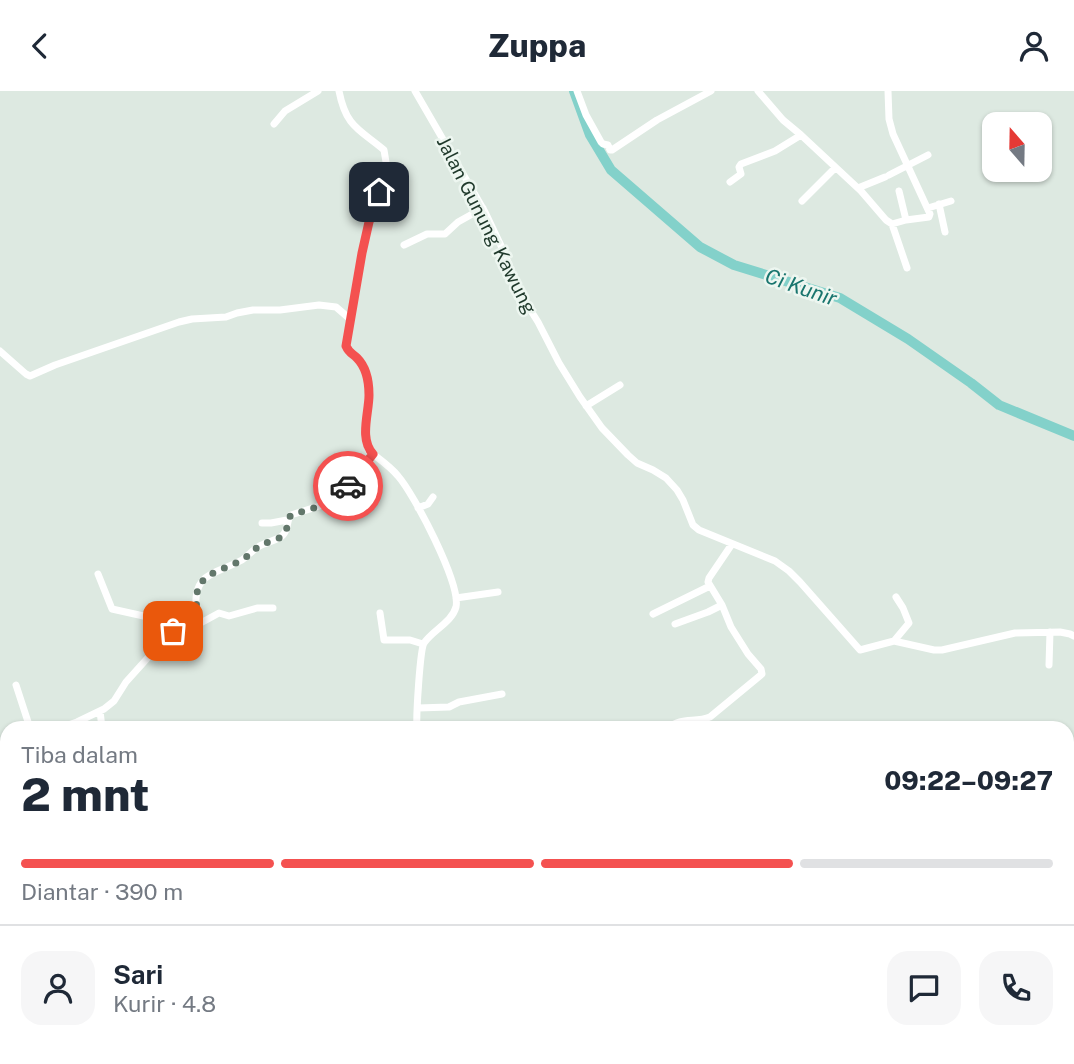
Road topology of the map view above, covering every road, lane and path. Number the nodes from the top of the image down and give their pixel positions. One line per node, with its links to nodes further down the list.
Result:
1 (318, 91): 8 (street)
2 (339, 91): 26 (street)
3 (415, 91): 19 (street, Jalan Gunung Kawung)
4 (577, 91): 5 (street)
5 (711, 91)
6 (758, 91): 9 (street)
7 (888, 91): 11 (street)
8 (274, 124)
9 (801, 135): 12 (street); 13 (street)
10 (928, 155): 11 (street)
11 (908, 166): 14 (street); 20 (street)
12 (835, 168): 14 (street); 16 (street)
13 (730, 182)
14 (858, 188): 22 (street)
15 (899, 191): 21 (street)
16 (802, 201)
17 (951, 201): 18 (street)
18 (939, 204): 20 (street); 23 (street)
19 (483, 208): 24 (street); 29 (street, Jalan Gunung Kawung)
20 (928, 208): 21 (street)
21 (906, 220): 22 (street)
22 (892, 224): 25 (street)
23 (945, 232)
24 (404, 245)
25 (907, 268)
26 (350, 319): 27 (street); 30 (street)
27 (0, 351)
28 (620, 385): 29 (street)
29 (586, 406): 35 (street, Jalan Gunung Kawung)
30 (373, 454): 32 (street); 33 (street)
31 (433, 497): 32 (street)
32 (418, 508): 40 (street)
33 (287, 520): 34 (street); 45 (street)
34 (262, 523)
35 (732, 544): 37 (street); 50 (street, Jalan Gunung Kawung)
36 (98, 574): 47 (street)
37 (710, 586): 41 (street); 44 (street)
38 (498, 592): 40 (street)
39 (896, 597): 50 (street)
40 (456, 599): 51 (street)
41 (722, 605): 46 (street); 61 (street)
42 (274, 608): 45 (street)
43 (380, 613): 51 (street)
44 (653, 614)
45 (191, 617): 47 (street)
46 (675, 624)
47 (173, 631): 56 (street)
48 (1050, 632): 49 (street); 50 (street); 52 (street)
49 (1074, 636)
50 (894, 641)
51 (423, 644): 55 (street)
52 (1049, 665)
53 (16, 685): 57 (street)
54 (502, 694): 55 (street)
55 (418, 708): 60 (street)
56 (100, 711): 58 (street); 59 (street)
57 (28, 721)
58 (76, 721)
59 (103, 721)
60 (417, 721)
61 (678, 721)

